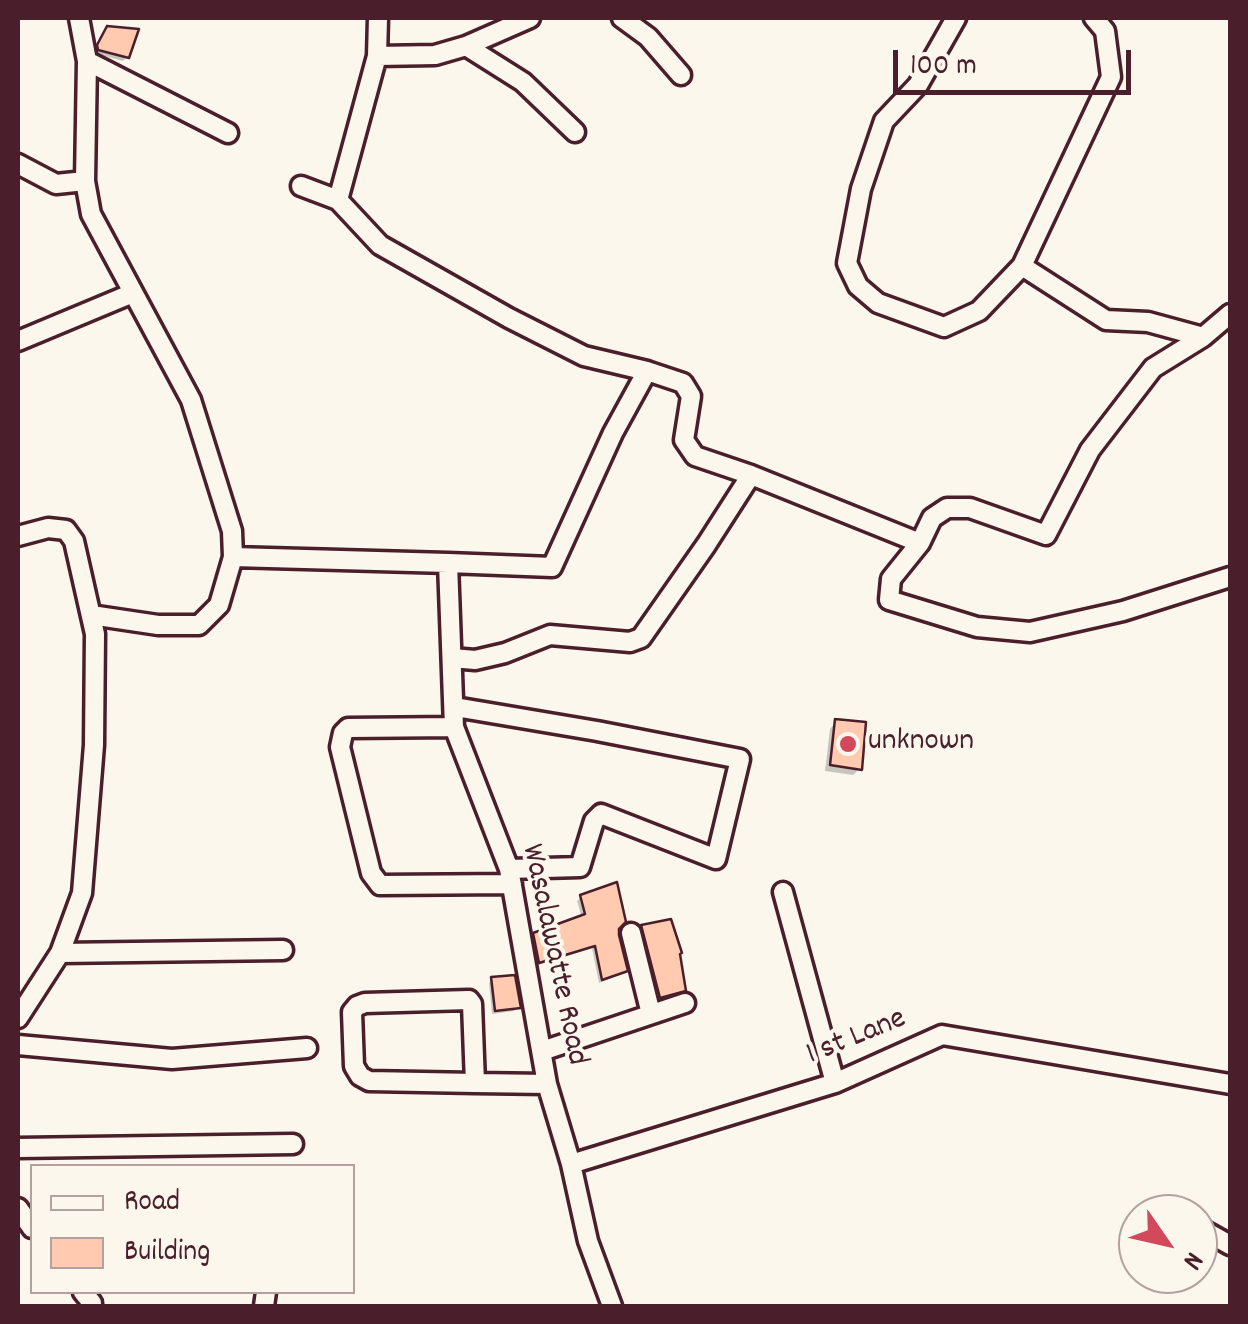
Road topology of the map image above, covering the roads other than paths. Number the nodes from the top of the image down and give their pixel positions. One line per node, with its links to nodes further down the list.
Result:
1 (79, 18): 9 (street)
2 (378, 18): 8 (street)
3 (530, 18): 7 (street)
4 (622, 18): 10 (street)
5 (956, 18): 17 (street)
6 (1094, 18): 17 (street)
7 (466, 46): 8 (street); 11 (street)
8 (377, 56): 16 (street)
9 (87, 61): 12 (street); 14 (street)
10 (680, 75)
11 (576, 132)
12 (228, 133)
13 (18, 164): 14 (street)
14 (85, 181): 18 (street)
15 (301, 186): 16 (street)
16 (338, 200): 22 (street)
17 (1022, 266): 20 (street)
18 (133, 293): 21 (street); 26 (street)
19 (1230, 317): 20 (street)
20 (1202, 336): 25 (street)
21 (19, 337)
22 (647, 371): 23 (street); 27 (street)
23 (751, 475): 25 (street); 30 (street)
24 (18, 536): 29 (street)
25 (920, 543): 28 (street)
26 (233, 557): 27 (street); 29 (street)
27 (448, 563): 30 (street, Wasalawatte Road)
28 (1230, 577)
29 (91, 615): 37 (street)
30 (452, 658): 31 (street, Wasalawatte Road)
31 (455, 706): 32 (street, Wasalawatte Road); 33 (street)
32 (454, 728): 33 (street, Wasalawatte Road); 33 (street)
33 (510, 876): 43 (street, Wasalawatte Road)
34 (783, 892): 45 (street)
35 (631, 933): 39 (street)
36 (283, 950): 37 (street)
37 (60, 953): 40 (street)
38 (685, 1003): 39 (street)
39 (651, 1014): 43 (street)
40 (18, 1018)
41 (18, 1045): 42 (street)
42 (307, 1048)
43 (542, 1051): 46 (street, Wasalawatte Road)
44 (475, 1083): 44 (street); 46 (street)
45 (836, 1083): 47 (street, 1 st Lane); 50 (street, 1 st Lane)
46 (548, 1084): 50 (street, Wasalawatte Road)
47 (1230, 1084)
48 (294, 1144): 49 (street)
49 (18, 1148)
50 (571, 1164): 51 (street, Wasalawatte Road)
51 (612, 1306)

